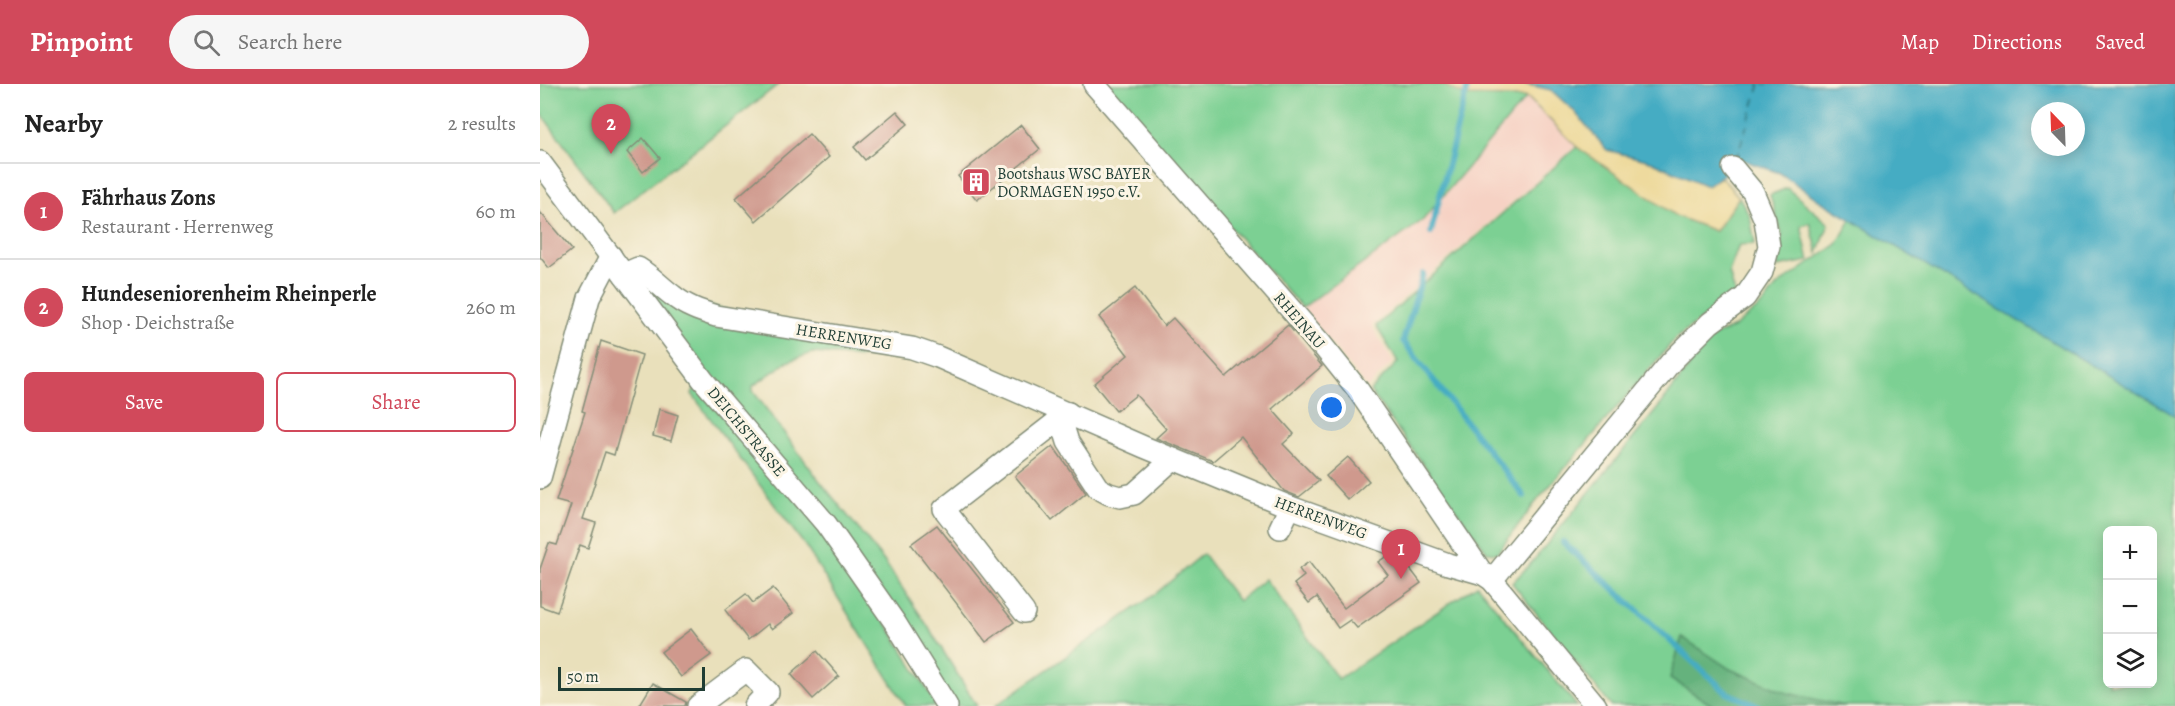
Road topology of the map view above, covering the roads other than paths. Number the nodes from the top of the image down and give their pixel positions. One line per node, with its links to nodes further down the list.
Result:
1 (1094, 84): 11 (street, RHEINAU)
2 (540, 162): 4 (street, DEICHSTRASSE)
3 (1732, 168): 11 (street)
4 (611, 256): 5 (street, DEICHSTRASSE); 8 (street)
5 (624, 274): 6 (street, HERRENWEG); 15 (street, DEICHSTRASSE)
6 (1068, 413): 7 (street, HERRENWEG); 7 (street); 12 (street)
7 (1173, 459): 9 (street, HERRENWEG)
8 (540, 478)
9 (1290, 507): 10 (street); 11 (street, HERRENWEG)
10 (1280, 528)
11 (1487, 577): 16 (street)
12 (1024, 612)
13 (705, 704): 14 (street)
14 (755, 706)
15 (946, 706)
16 (1596, 706)

